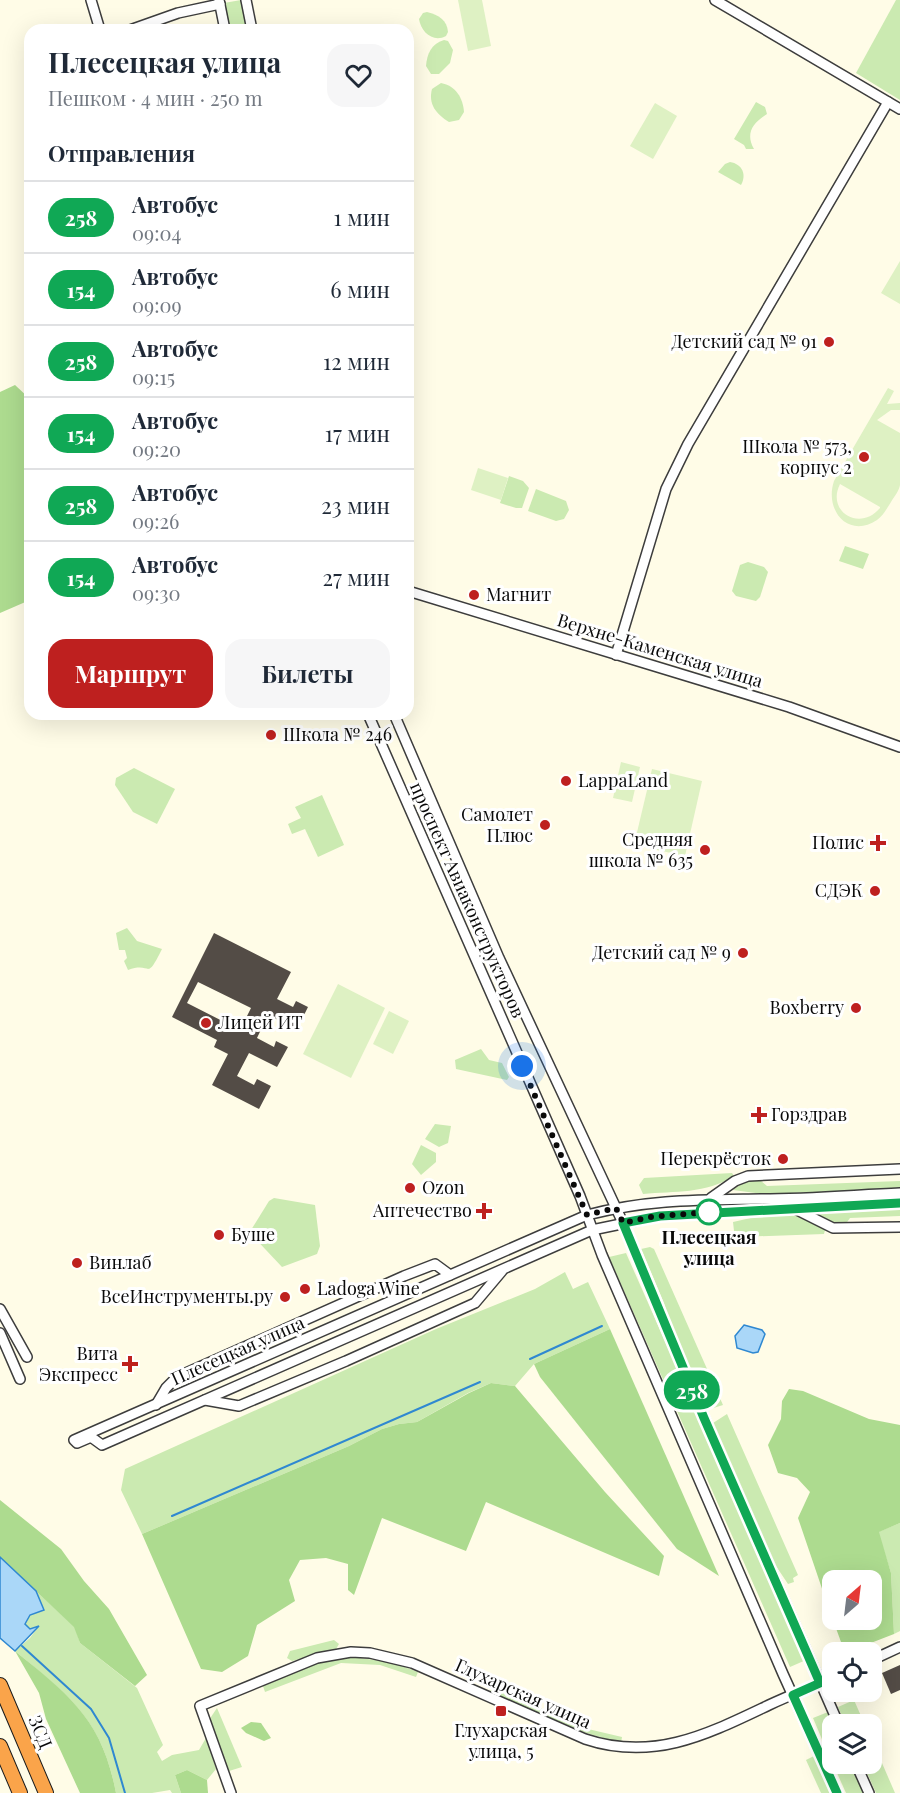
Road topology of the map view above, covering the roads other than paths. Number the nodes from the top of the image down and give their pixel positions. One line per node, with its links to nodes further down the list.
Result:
1 (91, 0): 5 (street)
2 (246, 0): 8 (street)
3 (715, 0): 9 (street)
4 (220, 2): 6 (street); 7 (street)
5 (98, 24)
6 (146, 24)
7 (224, 24)
8 (251, 24)
9 (888, 102): 10 (street); 12 (street)
10 (900, 110)
11 (414, 593): 12 (street, Верхне-Каменская улица)
12 (616, 655): 15 (street, Верхне-Каменская улица)
13 (371, 720): 22 (street, проспект Авиаконструкторов)
14 (397, 720): 20 (street, проспект Авиаконструкторов)
15 (900, 747)
16 (900, 1169): 18 (street)
17 (900, 1193): 18 (street, Плесецкая улица)
18 (710, 1198): 20 (street, Плесецкая улица)
19 (900, 1203): 21 (street, Плесецкая улица)
20 (616, 1208): 22 (street, Плесецкая улица); 23 (street, проспект Авиаконструкторов)
21 (793, 1208): 23 (street, Плесецкая улица); 24 (street)
22 (587, 1215): 25 (street, проспект Авиаконструкторов); 27 (street, Плесецкая улица)
23 (623, 1223): 25 (street, Плесецкая улица); 36 (street, проспект Авиаконструкторов)
24 (900, 1227)
25 (592, 1230): 26 (street, Плесецкая улица); 38 (street, проспект Авиаконструкторов)
26 (504, 1269): 32 (street, Плесецкая улица); 32 (street)
27 (450, 1275): 33 (street, Плесецкая улица); 33 (street)
28 (0, 1309): 30 (street)
29 (0, 1333): 31 (street)
30 (27, 1357)
31 (20, 1379)
32 (205, 1400): 33 (street, Плесецкая улица)
33 (156, 1405)
34 (900, 1647): 35 (street)
35 (882, 1655)
36 (820, 1683): 38 (street, Глухарская улица); 39 (street, проспект Авиаконструкторов)
37 (0, 1685): 43 (highway, ЗСД)
38 (793, 1695): 44 (street, Глухарская улица); 45 (street, проспект Авиаконструкторов)
39 (834, 1714)
40 (0, 1746): 42 (highway)
41 (860, 1774): 46 (street)
42 (20, 1793)
43 (46, 1793)
44 (231, 1793)
45 (837, 1793)
46 (869, 1793)

